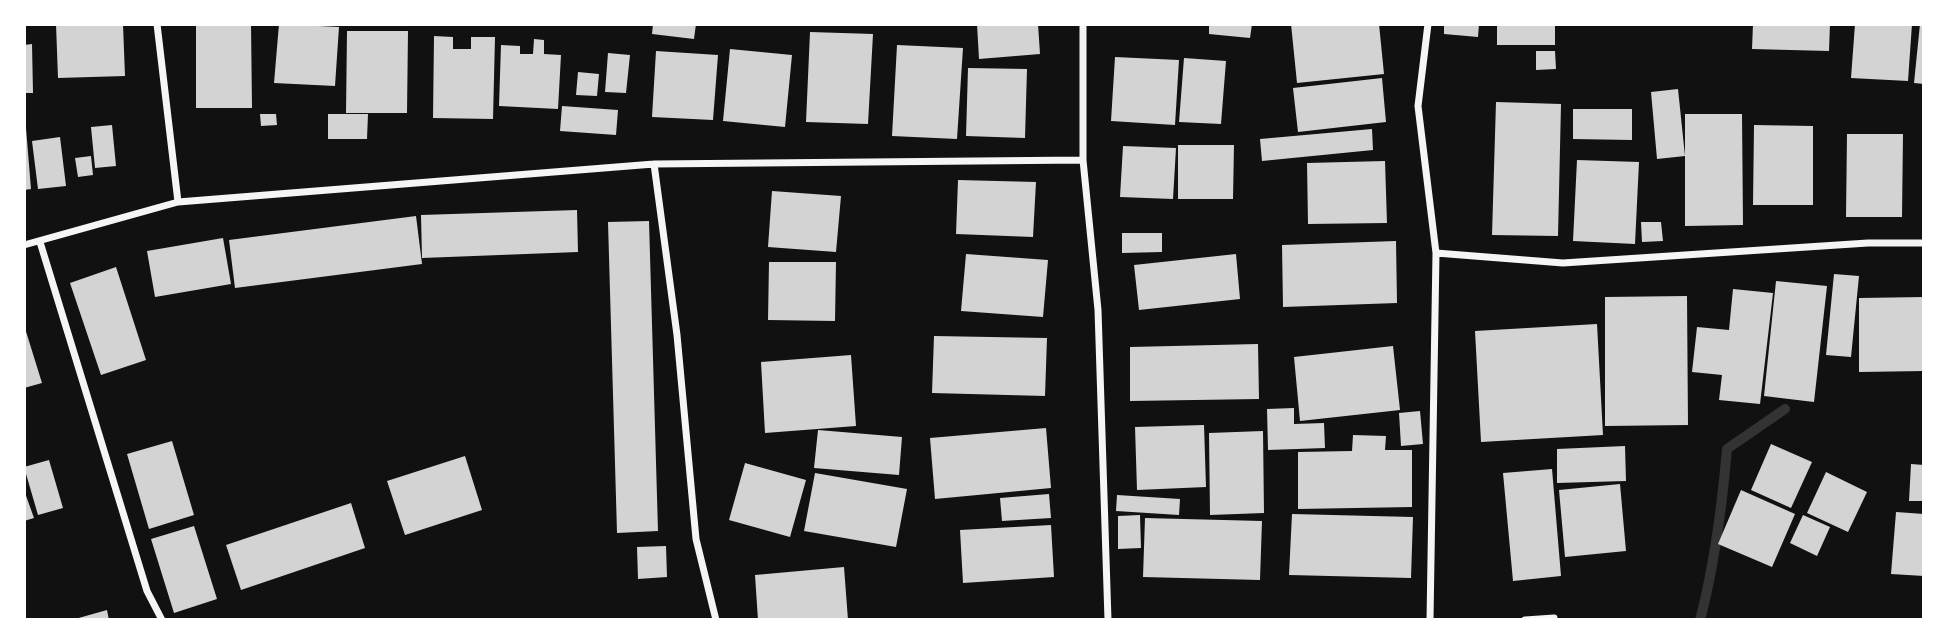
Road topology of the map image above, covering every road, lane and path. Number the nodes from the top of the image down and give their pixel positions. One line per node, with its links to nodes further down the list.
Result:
1 (158, 24): 6 (street)
2 (1083, 24): 4 (street)
3 (1428, 24): 10 (street)
4 (1083, 160): 5 (street); 14 (street)
5 (654, 164): 6 (street); 13 (street)
6 (177, 202): 7 (street)
7 (40, 242): 9 (street); 12 (street)
8 (1923, 243): 10 (street)
9 (24, 245)
10 (1436, 253): 15 (street)
11 (1554, 618): 16 (street)
12 (162, 620)
13 (716, 620)
14 (1108, 620)
15 (1430, 620)
16 (1525, 620)

